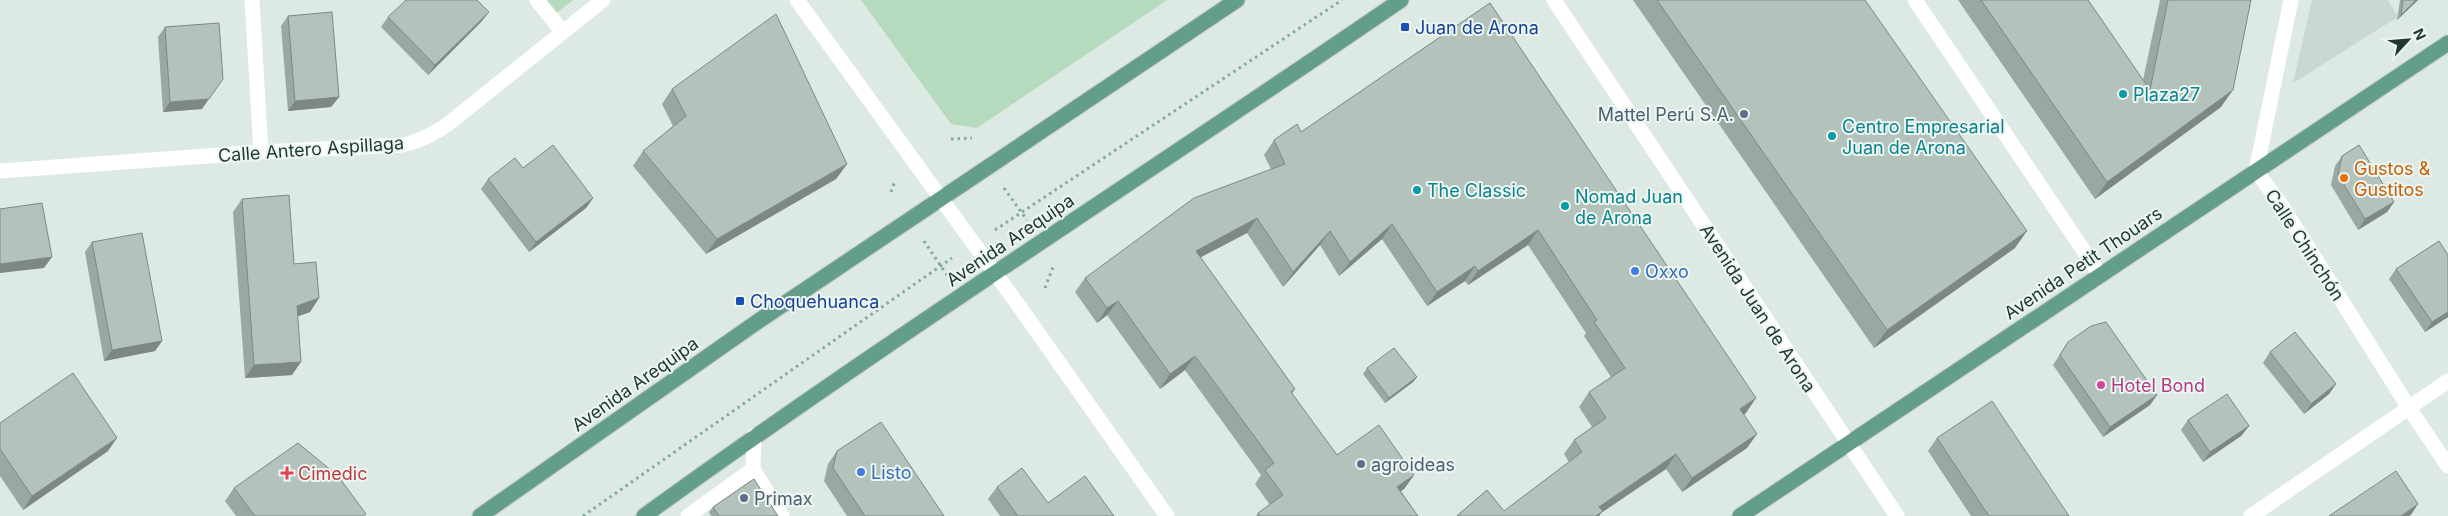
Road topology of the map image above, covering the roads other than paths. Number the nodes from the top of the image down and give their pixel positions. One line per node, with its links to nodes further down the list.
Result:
1 (252, 0): 12 (street)
2 (537, 0): 10 (street)
3 (603, 0): 10 (street, Calle Antero Aspillaga)
4 (797, 0): 15 (street)
5 (1237, 0): 15 (main road, Avenida Arequipa)
6 (1401, 0): 16 (main road, Avenida Arequipa)
7 (1554, 0): 21 (street, Avenida Juan de Arona)
8 (1915, 0): 17 (street)
9 (2291, 0): 14 (street, Calle Chinchón)
10 (562, 31): 12 (street, Calle Antero Aspillaga)
11 (2447, 45): 14 (main road, Avenida Petit Thouars)
12 (261, 152): 13 (street, Calle Antero Aspillaga)
13 (0, 171)
14 (2256, 171): 17 (main road, Avenida Petit Thouars); 19 (street, Calle Chinchón)
15 (941, 198): 16 (street); 24 (main road, Avenida Arequipa)
16 (994, 272): 20 (main road, Avenida Arequipa); 28 (street)
17 (2100, 274): 21 (main road, Avenida Petit Thouars)
18 (2448, 381): 19 (street)
19 (2409, 408): 22 (street, Calle Chinchón); 31 (street)
20 (754, 436): 23 (street); 25 (main road, Avenida Arequipa)
21 (1847, 443): 29 (main road, Avenida Petit Thouars); 30 (street, Avenida Juan de Arona)
22 (2448, 466)
23 (753, 469): 26 (street); 27 (street)
24 (480, 516)
25 (644, 516)
26 (688, 516)
27 (782, 516)
28 (1167, 516)
29 (1740, 516)
30 (1897, 516)
31 (2251, 516)

